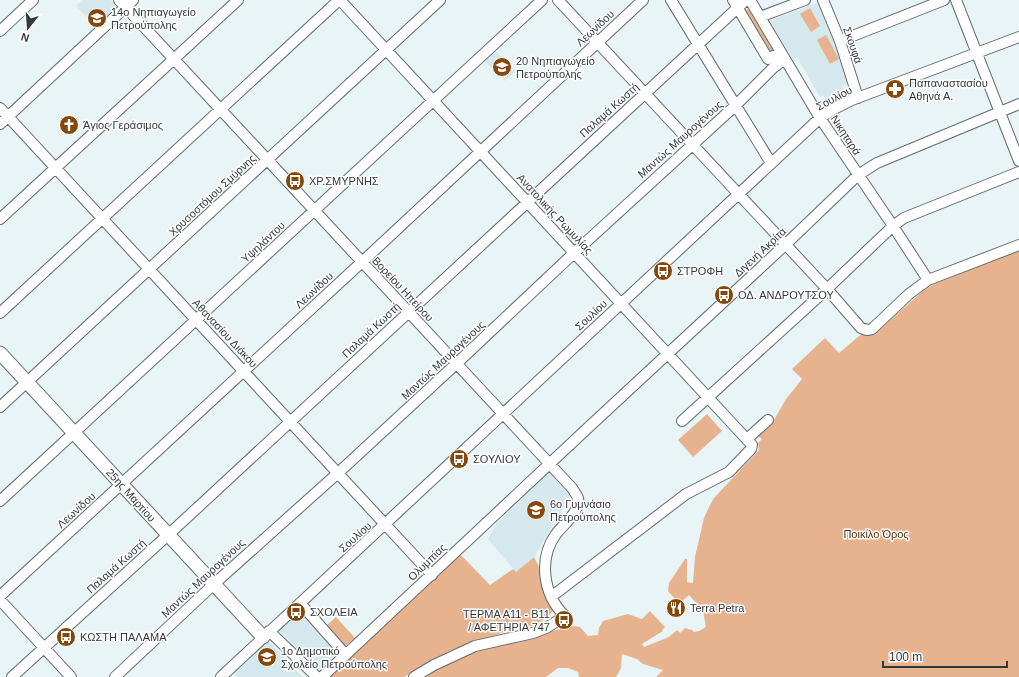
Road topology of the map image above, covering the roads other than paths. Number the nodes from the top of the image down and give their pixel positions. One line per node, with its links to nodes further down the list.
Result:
1 (33, 0): 20 (street)
2 (134, 0): 16 (street)
3 (238, 0): 30 (street)
4 (340, 0): 27 (street, Ανατολικής Ρωμυλίας); 37 (street)
5 (440, 0): 27 (street, Χρυσοστόμου Σμύρνης)
6 (542, 0): 33 (street, Υψηλάντου)
7 (558, 0): 25 (street)
8 (643, 0): 25 (street, Λεωνίδου)
9 (671, 0): 26 (street)
10 (746, 0): 17 (street, Παλαμά Κωστή)
11 (750, 0): 18 (street, Νικηταρά)
12 (805, 0): 18 (street)
13 (824, 0): 24 (street, Σκουφά)
14 (944, 0): 24 (street)
15 (956, 0): 28 (street)
16 (122, 4): 30 (street, Βορείου Ηπείρου); 39 (street)
17 (736, 4): 19 (street); 26 (street, Παλαμά Κωστή)
18 (762, 19): 19 (street); 21 (street, Νικηταρά)
19 (750, 28): 23 (street)
20 (0, 31)
21 (770, 32): 23 (street); 29 (street, Νικηταρά)
22 (1019, 37): 28 (street, Σουλίου)
23 (757, 39): 29 (street)
24 (840, 41): 32 (street, Σκουφά)
25 (598, 42): 31 (street); 43 (street, Λεωνίδου)
26 (698, 44): 31 (street, Παλαμά Κωστή); 35 (street)
27 (386, 50): 33 (street, Ανατολικής Ρωμυλίας); 44 (street, Χρυσοστόμου Σμύρνης)
28 (977, 53): 32 (street, Σουλίου); 38 (street)
29 (783, 55): 35 (street, Μαντώς Μαυρογένους); 40 (street, Νικηταρά)
30 (174, 60): 37 (street, Βορείου Ηπείρου); 47 (street)
31 (645, 93): 42 (street); 51 (street, Παλαμά Κωστή)
32 (858, 98): 40 (street, Σουλίου)
33 (434, 101): 43 (street, Ανατολικής Ρωμυλίας); 52 (street, Υψηλάντου)
34 (1019, 104): 38 (street, Διγενή Ακρίτα)
35 (736, 105): 42 (street, Μαντώς Μαυρογένους); 46 (street)
36 (0, 108): 39 (street, Αθανασίου Διάκου)
37 (221, 110): 44 (street, Βορείου Ηπείρου); 54 (street)
38 (999, 112): 45 (street); 49 (street, Διγενή Ακρίτα)
39 (8, 117): 41 (street); 47 (street, Αθανασίου Διάκου)
40 (820, 118): 46 (street, Σουλίου); 49 (street, Νικηταρά)
41 (0, 124)
42 (692, 144): 50 (street); 58 (street, Μαντώς Μαυρογένους)
43 (481, 152): 51 (street, Ανατολικής Ρωμυλίας); 59 (street, Λεωνίδου)
44 (268, 161): 52 (street, Βορείου Ηπείρου); 60 (street, Χρυσοστόμου Σμύρνης)
45 (1019, 161)
46 (772, 163): 50 (street, Σουλίου)
47 (56, 169): 53 (street); 54 (street, Αθανασίου Διάκου)
48 (1019, 172): 55 (street)
49 (858, 176): 55 (street, Νικηταρά); 56 (street, Διγενή Ακρίτα)
50 (738, 194): 56 (street); 63 (street, Σουλίου)
51 (527, 202): 58 (street, Ανατολικής Ρωμυλίας); 64 (street, Παλαμά Κωστή)
52 (314, 211): 59 (street, Βορείου Ηπείρου); 66 (street, Υψηλάντου)
53 (0, 219)
54 (102, 219): 60 (street, Αθανασίου Διάκου); 65 (street)
55 (893, 226): 61 (street, Νικηταρά); 62 (street)
56 (785, 245): 62 (street); 68 (street, Διγενή Ακρίτα)
57 (1019, 245): 61 (street)
58 (574, 252): 63 (street, Ανατολικής Ρωμυλίας); 69 (street, Μαντώς Μαυρογένους)
59 (362, 262): 64 (street, Βορείου Ηπείρου); 70 (street, Λεωνίδου)
60 (149, 270): 66 (street, Αθανασίου Διάκου); 71 (street, Χρυσοστόμου Σμύρνης)
61 (928, 280): 62 (street)
62 (827, 289): 72 (street)
63 (621, 303): 68 (street, Ανατολικής Ρωμυλίας); 74 (street, Σουλίου)
64 (408, 312): 69 (street, Βορείου Ηπείρου); 77 (street, Παλαμά Κωστή)
65 (0, 313)
66 (196, 320): 70 (street, Αθανασίου Διάκου); 78 (street, Υψηλάντου)
67 (0, 353): 71 (main road, 25ης Μαρτίου)
68 (668, 354): 72 (street, Ανατολικής Ρωμυλίας); 80 (street, Διγενή Ακρίτα)
69 (456, 364): 74 (street, Βορείου Ηπείρου); 81 (street, Μαντώς Μαυρογένους)
70 (243, 371): 77 (street, Αθανασίου Διάκου); 82 (street, Λεωνίδου)
71 (26, 382): 73 (street, Χρυσοστόμου Σμύρνης); 78 (main road, 25ης Μαρτίου)
72 (708, 398): 76 (street); 79 (street, Ανατολικής Ρωμυλίας)
73 (0, 407)
74 (502, 414): 80 (street, Βορείου Ηπείρου); 84 (street, Σουλίου)
75 (768, 420): 79 (street)
76 (682, 421)
77 (290, 422): 81 (street, Αθανασίου Διάκου); 85 (street, Παλαμά Κωστή)
78 (74, 433): 82 (main road, 25ης Μαρτίου); 83 (street, Υψηλάντου)
79 (750, 442): 89 (street)
80 (549, 465): 86 (street, Ολυμπίας); 89 (street, Βορείου Ηπείρου)
81 (338, 473): 84 (street, Αθανασίου Διάκου); 87 (street, Μαντώς Μαυρογένους)
82 (122, 485): 85 (main road, 25ης Μαρτίου); 88 (street, Λεωνίδου)
83 (0, 502)
84 (386, 525): 86 (street, Αθανασίου Διάκου); 91 (street, Σουλίου)
85 (168, 535): 87 (main road, 25ης Μαρτίου); 93 (street, Παλαμά Κωστή)
86 (432, 575): 94 (street, Ολυμπίας)
87 (214, 584): 92 (main road, 25ης Μαρτίου); 98 (street, Μαντώς Μαυρογένους)
88 (0, 596)
89 (551, 597): 101 (street, Βορείου Ηπείρου)
90 (0, 600): 93 (street)
91 (300, 602): 92 (street, Σουλίου); 94 (street)
92 (266, 634): 95 (street, Σουλίου); 99 (street)
93 (44, 647): 96 (street, Παλαμά Κωστή); 97 (street)
94 (346, 655): 100 (street, Ολυμπίας)
95 (225, 675)
96 (12, 677)
97 (72, 677)
98 (115, 677)
99 (317, 677)
100 (322, 677)
101 (414, 677)

